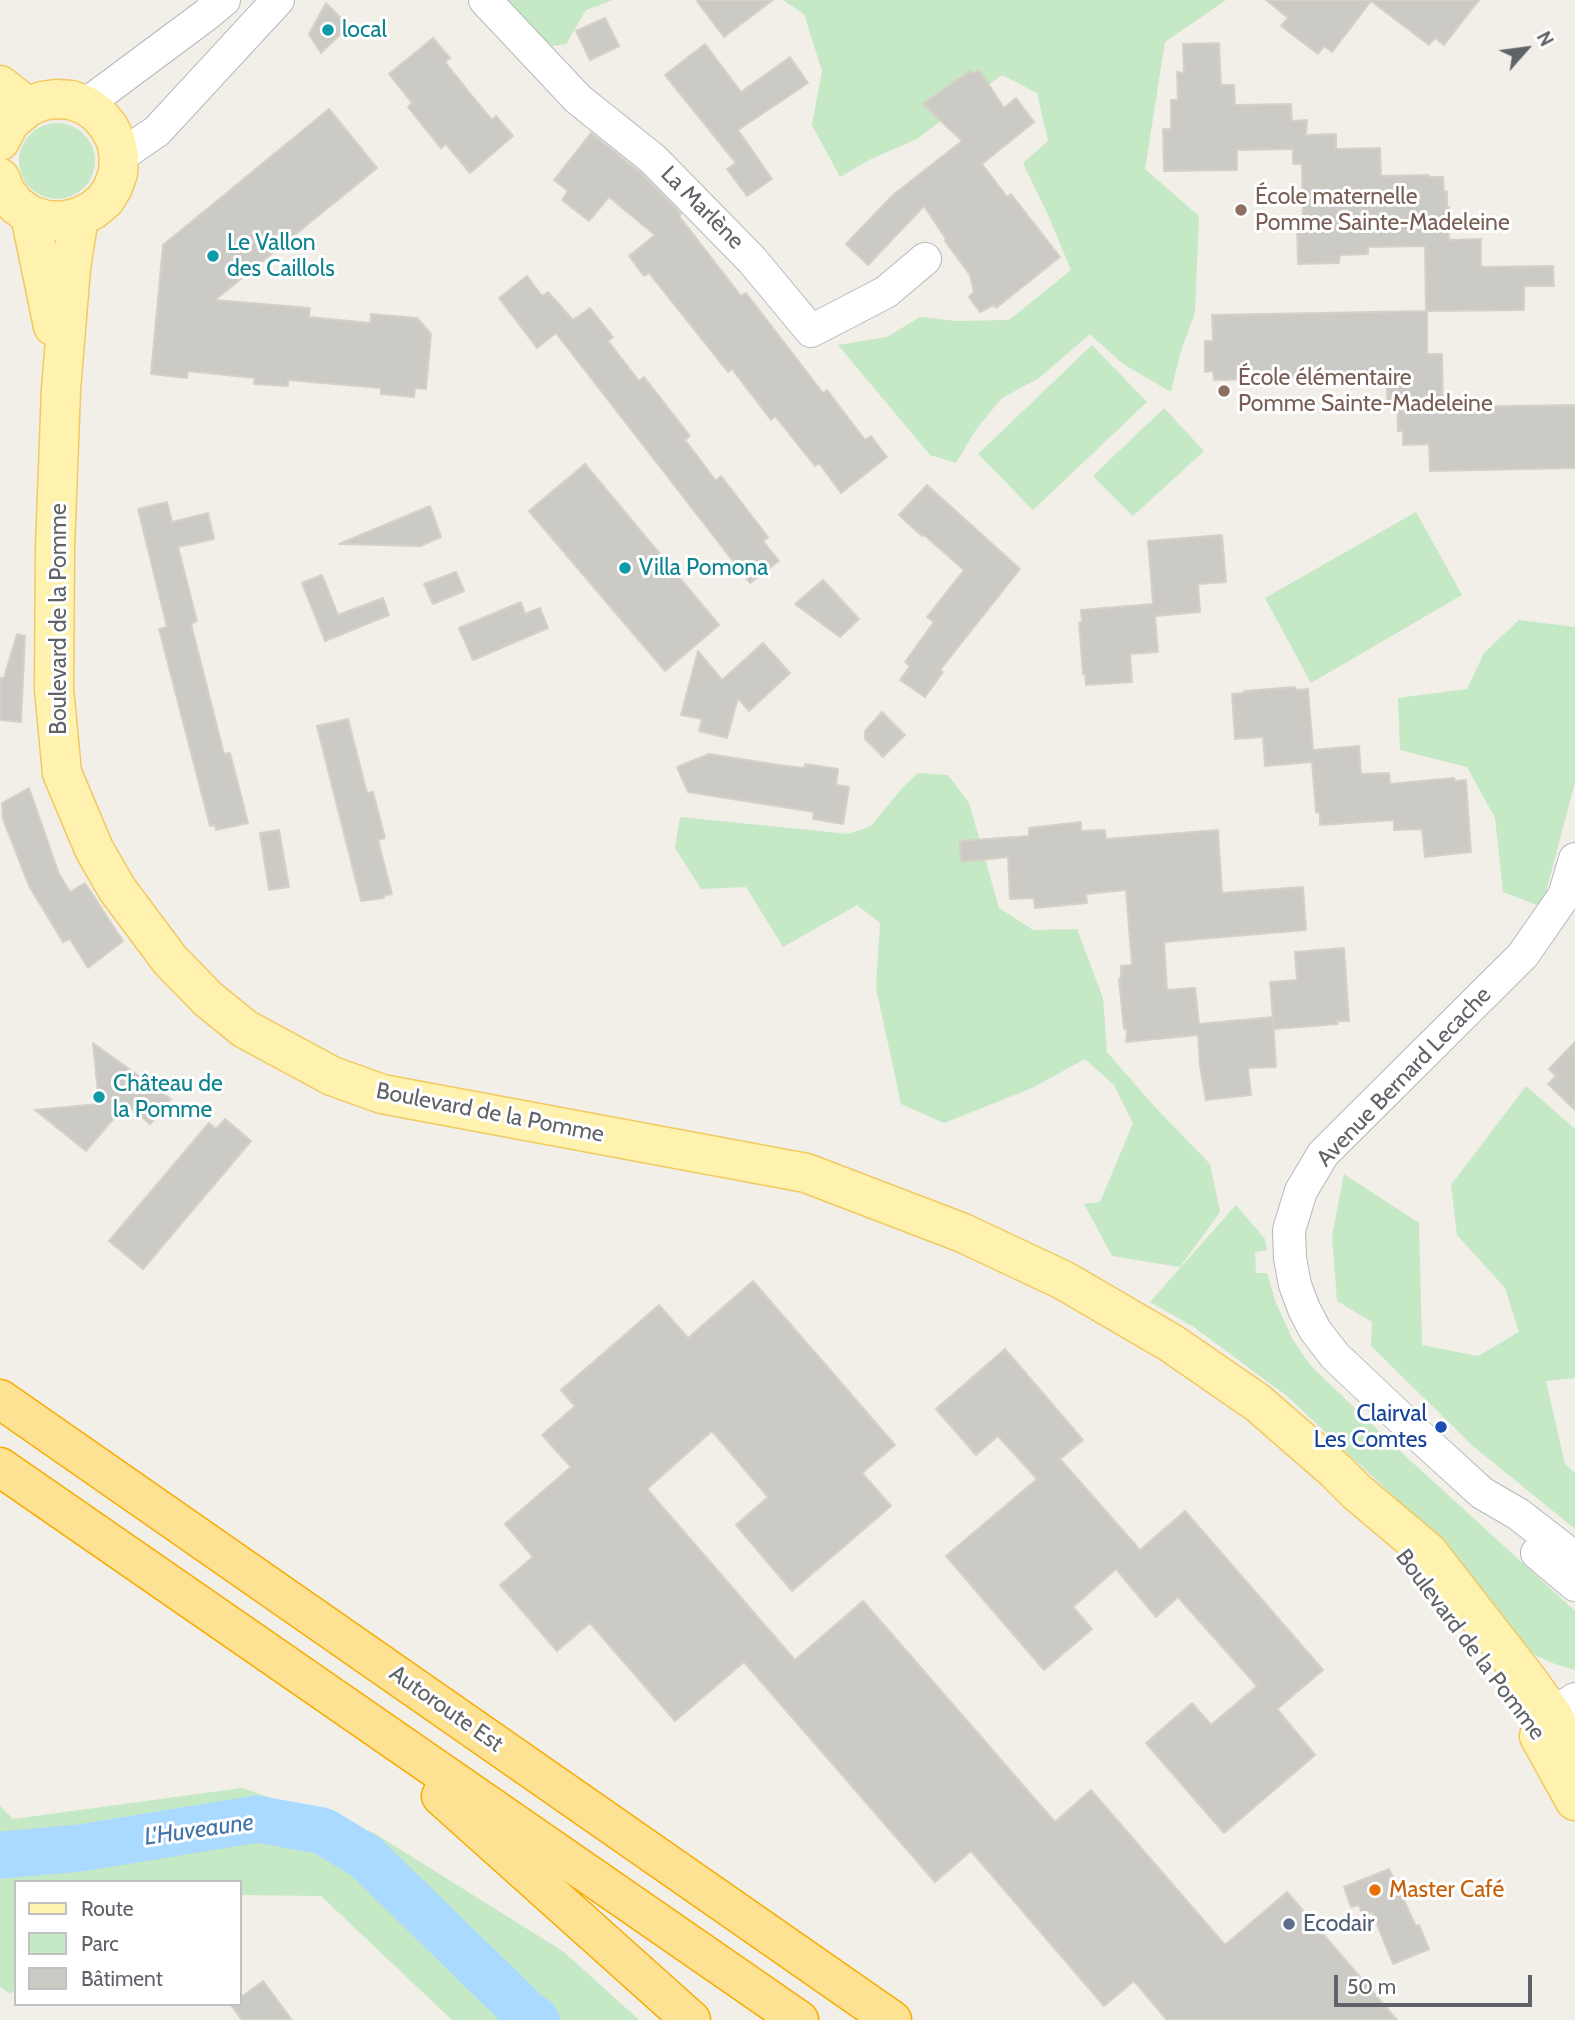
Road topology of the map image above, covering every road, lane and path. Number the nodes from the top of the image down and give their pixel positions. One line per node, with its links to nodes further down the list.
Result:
1 (278, 0): 4 (street)
2 (485, 0): 12 (street, La Marlène)
3 (215, 8): 4 (street); 6 (street)
4 (235, 47): 8 (street)
5 (14, 96): 6 (main road); 7 (main road)
6 (85, 106): 8 (main road)
7 (0, 141)
8 (119, 157): 11 (main road)
9 (0, 177): 10 (main road)
10 (30, 215): 11 (main road); 13 (main road, Boulevard de la Pomme)
11 (79, 217): 13 (main road, Boulevard de la Pomme)
12 (925, 259)
13 (61, 389): 22 (main road, Boulevard de la Pomme)
14 (1575, 859): 15 (street, Avenue Bernard Lecache)
15 (1570, 894): 18 (street, Avenue Bernard Lecache)
16 (0, 1399): 25 (highway, Autoroute Est)
17 (0, 1467): 21 (highway)
18 (1482, 1493): 19 (street, Avenue Bernard Lecache); 20 (street, Avenue Bernard Lecache)
19 (1573, 1555)
20 (1575, 1585)
21 (317, 1685): 23 (highway); 24 (highway)
22 (1566, 1751)
23 (691, 2020)
24 (799, 2020)
25 (892, 2020)

